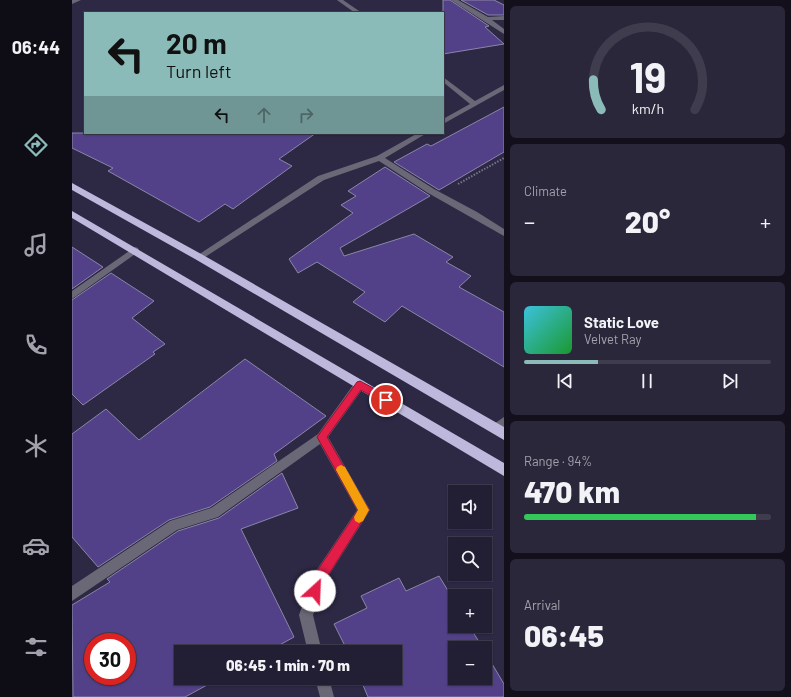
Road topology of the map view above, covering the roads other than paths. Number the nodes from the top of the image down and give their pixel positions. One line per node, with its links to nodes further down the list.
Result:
1 (78, 0): 4 (street)
2 (340, 0): 5 (street)
3 (454, 0): 7 (street)
4 (72, 2)
5 (358, 12)
6 (504, 18): 7 (street)
7 (487, 20): 8 (street)
8 (504, 32)
9 (444, 80): 11 (street)
10 (504, 86): 11 (street)
11 (475, 104): 12 (street)
12 (444, 121)
13 (422, 134): 14 (street)
14 (380, 158): 17 (street); 19 (street)
15 (72, 186): 19 (highway)
16 (72, 214): 18 (highway)
17 (504, 234)
18 (135, 250): 20 (street); 21 (highway)
19 (199, 257): 22 (highway)
20 (72, 296)
21 (360, 384): 23 (street); 24 (highway)
22 (501, 428)
23 (322, 437): 25 (street); 26 (street)
24 (504, 470)
25 (72, 594)
26 (313, 645)
27 (324, 685): 28 (street)
28 (327, 697)

